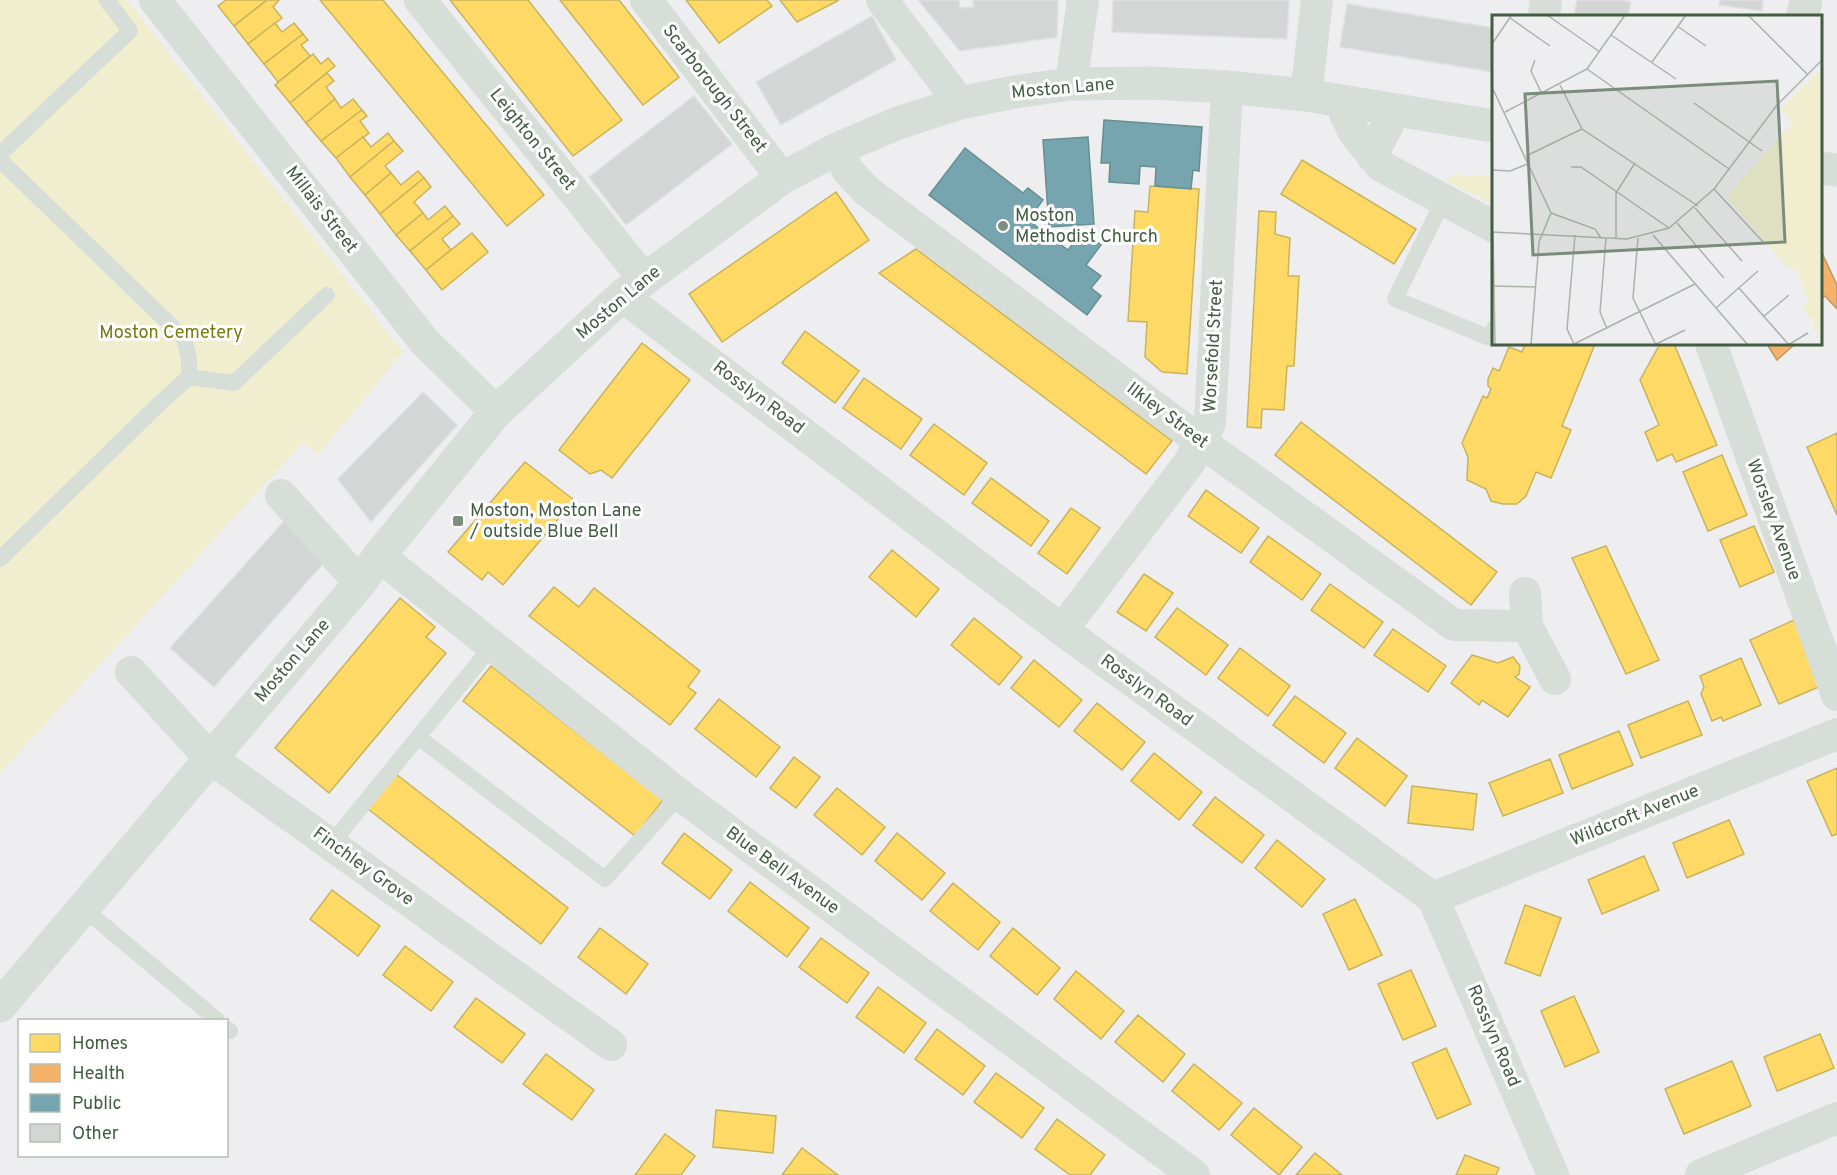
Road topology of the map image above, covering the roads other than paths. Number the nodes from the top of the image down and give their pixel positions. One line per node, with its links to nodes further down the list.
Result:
1 (107, 0): 20 (lane)
2 (155, 0): 33 (street, Millais Street)
3 (420, 0): 28 (street, Leighton Street)
4 (646, 0): 25 (street, Scarborough Street)
5 (882, 0): 15 (street)
6 (1083, 0): 12 (street)
7 (1317, 0): 14 (street)
8 (1546, 0): 10 (street)
9 (1806, 0): 11 (street)
10 (1544, 15)
11 (1803, 15)
12 (1071, 84): 13 (street, Moston Lane); 15 (street, Moston Lane)
13 (1227, 87): 14 (street, Moston Lane); 34 (street, Worsefold Street)
14 (1306, 95): 16 (street, Moston Lane)
15 (960, 102): 19 (street, Moston Lane)
16 (1340, 102): 17 (street, Moston Lane); 21 (street)
17 (1395, 110): 18 (street, Moston Lane); 21 (street)
18 (1492, 126)
19 (837, 149): 25 (street, Moston Lane); 34 (street, Ilkley Street)
20 (0, 154)
21 (1372, 156): 26 (street)
22 (0, 160): 32 (lane)
23 (1822, 168): 24 (street)
24 (1837, 170)
25 (782, 178): 28 (street, Moston Lane)
26 (1443, 201): 27 (street); 30 (lane)
27 (1492, 226)
28 (633, 287): 33 (street, Moston Lane); 41 (street, Rosslyn Road)
29 (327, 295): 32 (lane)
30 (1492, 333)
31 (1710, 345): 45 (street, Worsley Avenue)
32 (189, 377): 37 (lane)
33 (496, 412): 36 (street, Moston Lane)
34 (1200, 441): 40 (street, Ilkley Street); 41 (street, Worsefold Street)
35 (282, 495): 38 (street)
36 (379, 556): 38 (street, Moston Lane); 42 (street, Blue Bell Avenue)
37 (0, 559)
38 (360, 583): 48 (street, Moston Lane)
39 (1525, 593): 40 (street)
40 (1527, 626): 44 (street)
41 (1062, 630): 51 (street, Rosslyn Road)
42 (492, 646): 47 (lane); 49 (street, Blue Bell Avenue)
43 (131, 672): 48 (street, Finchley Grove)
44 (1555, 679)
45 (1834, 681)
46 (1837, 734): 51 (street, Wildcroft Avenue)
47 (418, 737): 49 (lane); 50 (lane)
48 (210, 758): 50 (street, Finchley Grove); 52 (street, Moston Lane)
49 (680, 795): 58 (street, Blue Bell Avenue)
50 (331, 844): 55 (street, Finchley Grove)
51 (1433, 898): 59 (street, Rosslyn Road)
52 (83, 908): 53 (street, Moston Lane); 54 (lane)
53 (0, 1005)
54 (217, 1019)
55 (611, 1045)
56 (1837, 1118): 57 (street)
57 (1711, 1173)
58 (1194, 1175)
59 (1553, 1175)

